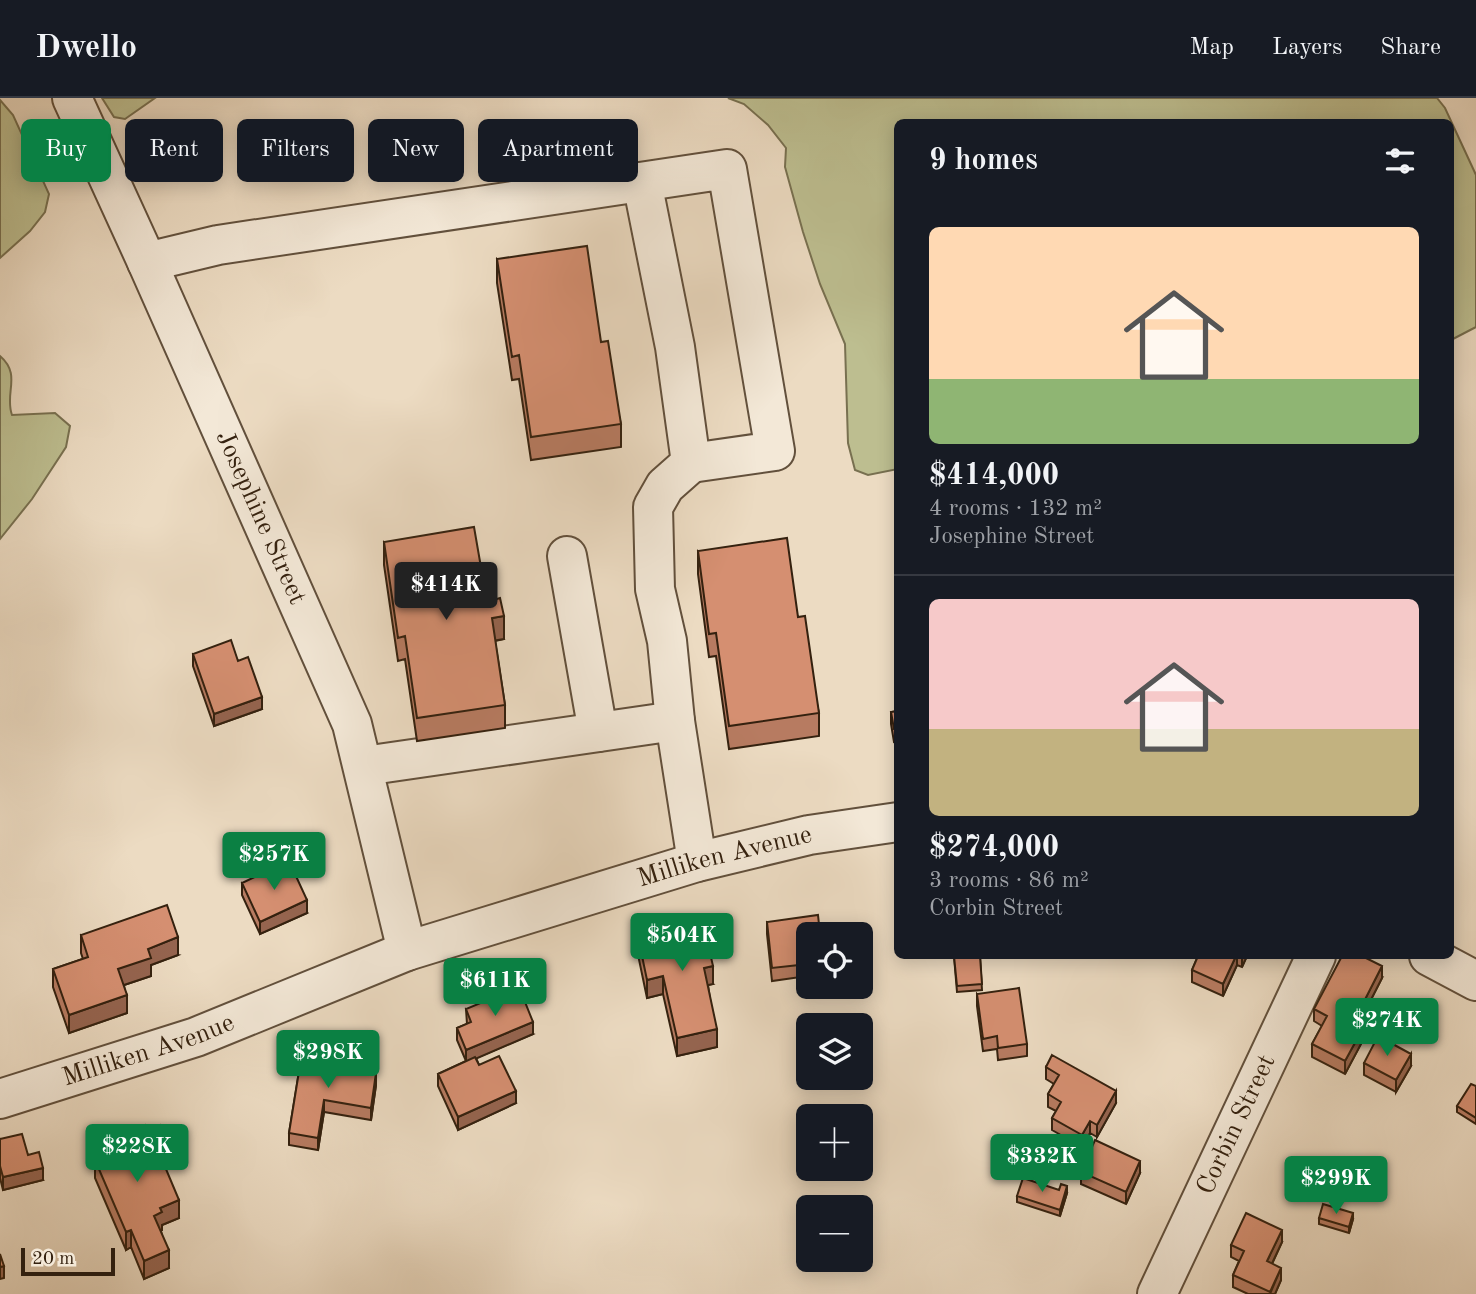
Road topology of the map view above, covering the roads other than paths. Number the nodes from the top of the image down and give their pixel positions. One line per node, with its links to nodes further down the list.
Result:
1 (72, 98): 3 (street, Josephine Street)
2 (642, 182): 3 (street); 4 (street); 4 (street)
3 (147, 262): 8 (street, Josephine Street)
4 (691, 463): 6 (street)
5 (567, 556): 7 (street)
6 (675, 721): 7 (street); 10 (street)
7 (598, 732): 8 (street)
8 (364, 766): 11 (street, Josephine Street)
9 (894, 823): 10 (street, Milliken Avenue)
10 (697, 862): 11 (street, Milliken Avenue)
11 (407, 951): 15 (street, Milliken Avenue)
12 (1315, 959): 16 (street, Corbin Street)
13 (1435, 959): 14 (street)
14 (1476, 981)
15 (0, 1098)
16 (1157, 1294)

